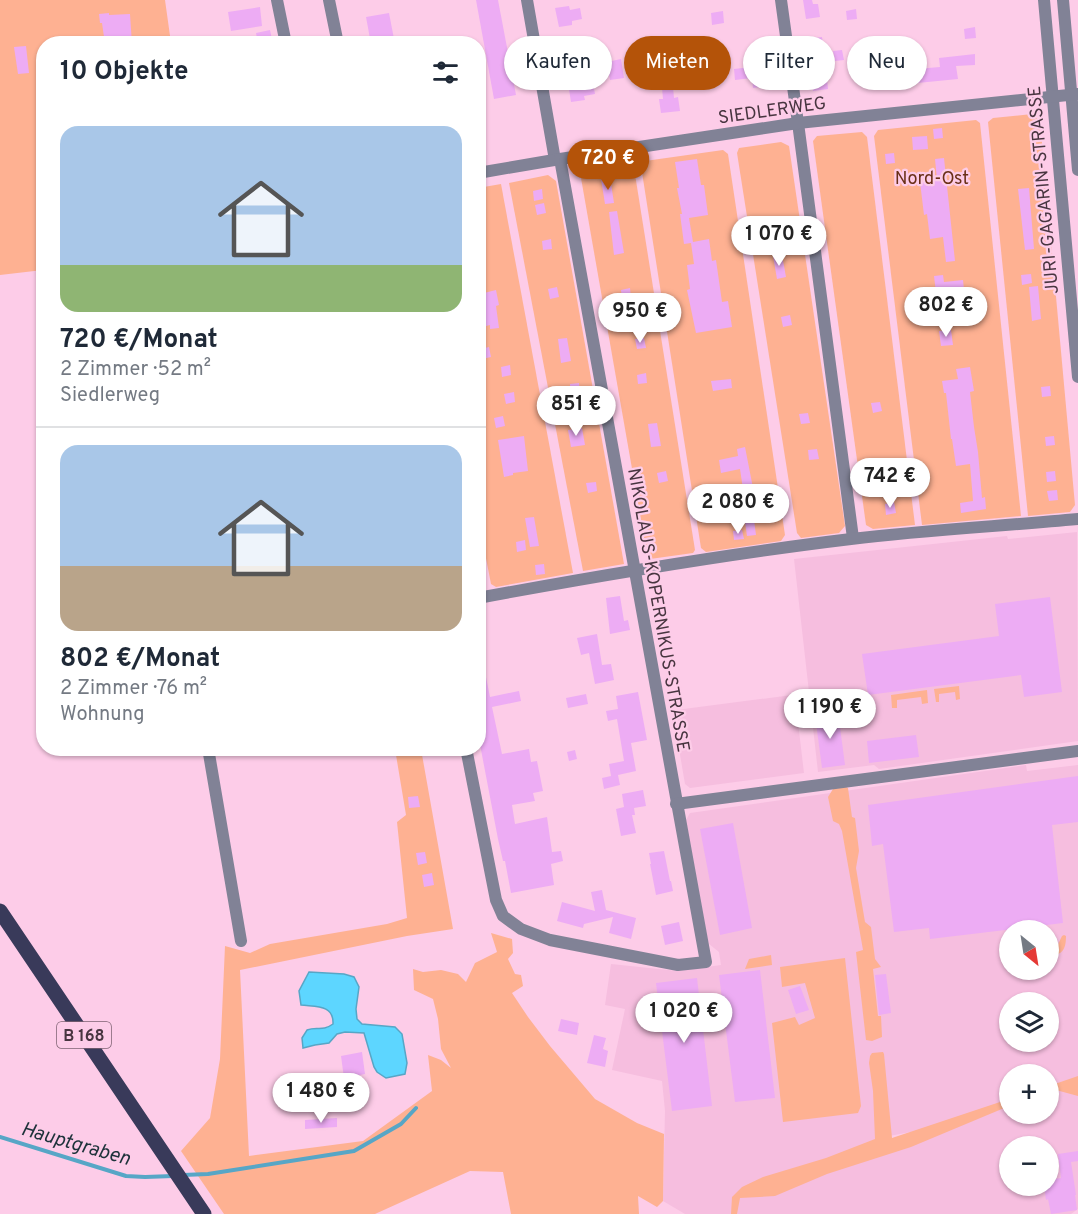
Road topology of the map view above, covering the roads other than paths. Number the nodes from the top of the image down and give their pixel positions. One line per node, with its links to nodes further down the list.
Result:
1 (278, 0): 7 (street)
2 (329, 0): 8 (street)
3 (527, 0): 12 (street, NIKOLAUS-KOPERNIKUS-STRASSE)
4 (781, 0): 11 (street)
5 (1044, 0): 10 (street, JURI-GAGARIN-STRASSE)
6 (1063, 0): 9 (street, JURI-GAGARIN-STRASSE)
7 (285, 36)
8 (336, 36)
9 (1075, 94): 10 (street, SIEDLERWEG); 13 (street, JURI-GAGARIN-STRASSE)
10 (1053, 96): 11 (street, SIEDLERWEG); 15 (street, JURI-GAGARIN-STRASSE)
11 (798, 123): 12 (street, SIEDLERWEG); 17 (street)
12 (557, 159): 14 (street, SIEDLERWEG); 18 (street, NIKOLAUS-KOPERNIKUS-STRASSE)
13 (1078, 170)
14 (486, 172)
15 (1078, 377)
16 (1078, 519): 17 (street)
17 (854, 538): 18 (street)
18 (633, 570): 19 (street); 23 (street, NIKOLAUS-KOPERNIKUS-STRASSE)
19 (486, 597)
20 (1078, 751): 23 (street)
21 (209, 756): 25 (street)
22 (468, 756): 23 (street, NIKOLAUS-KOPERNIKUS-STRASSE)
23 (676, 804)
24 (0, 910): 26 (main road, B 168)
25 (241, 940)
26 (204, 1214)

